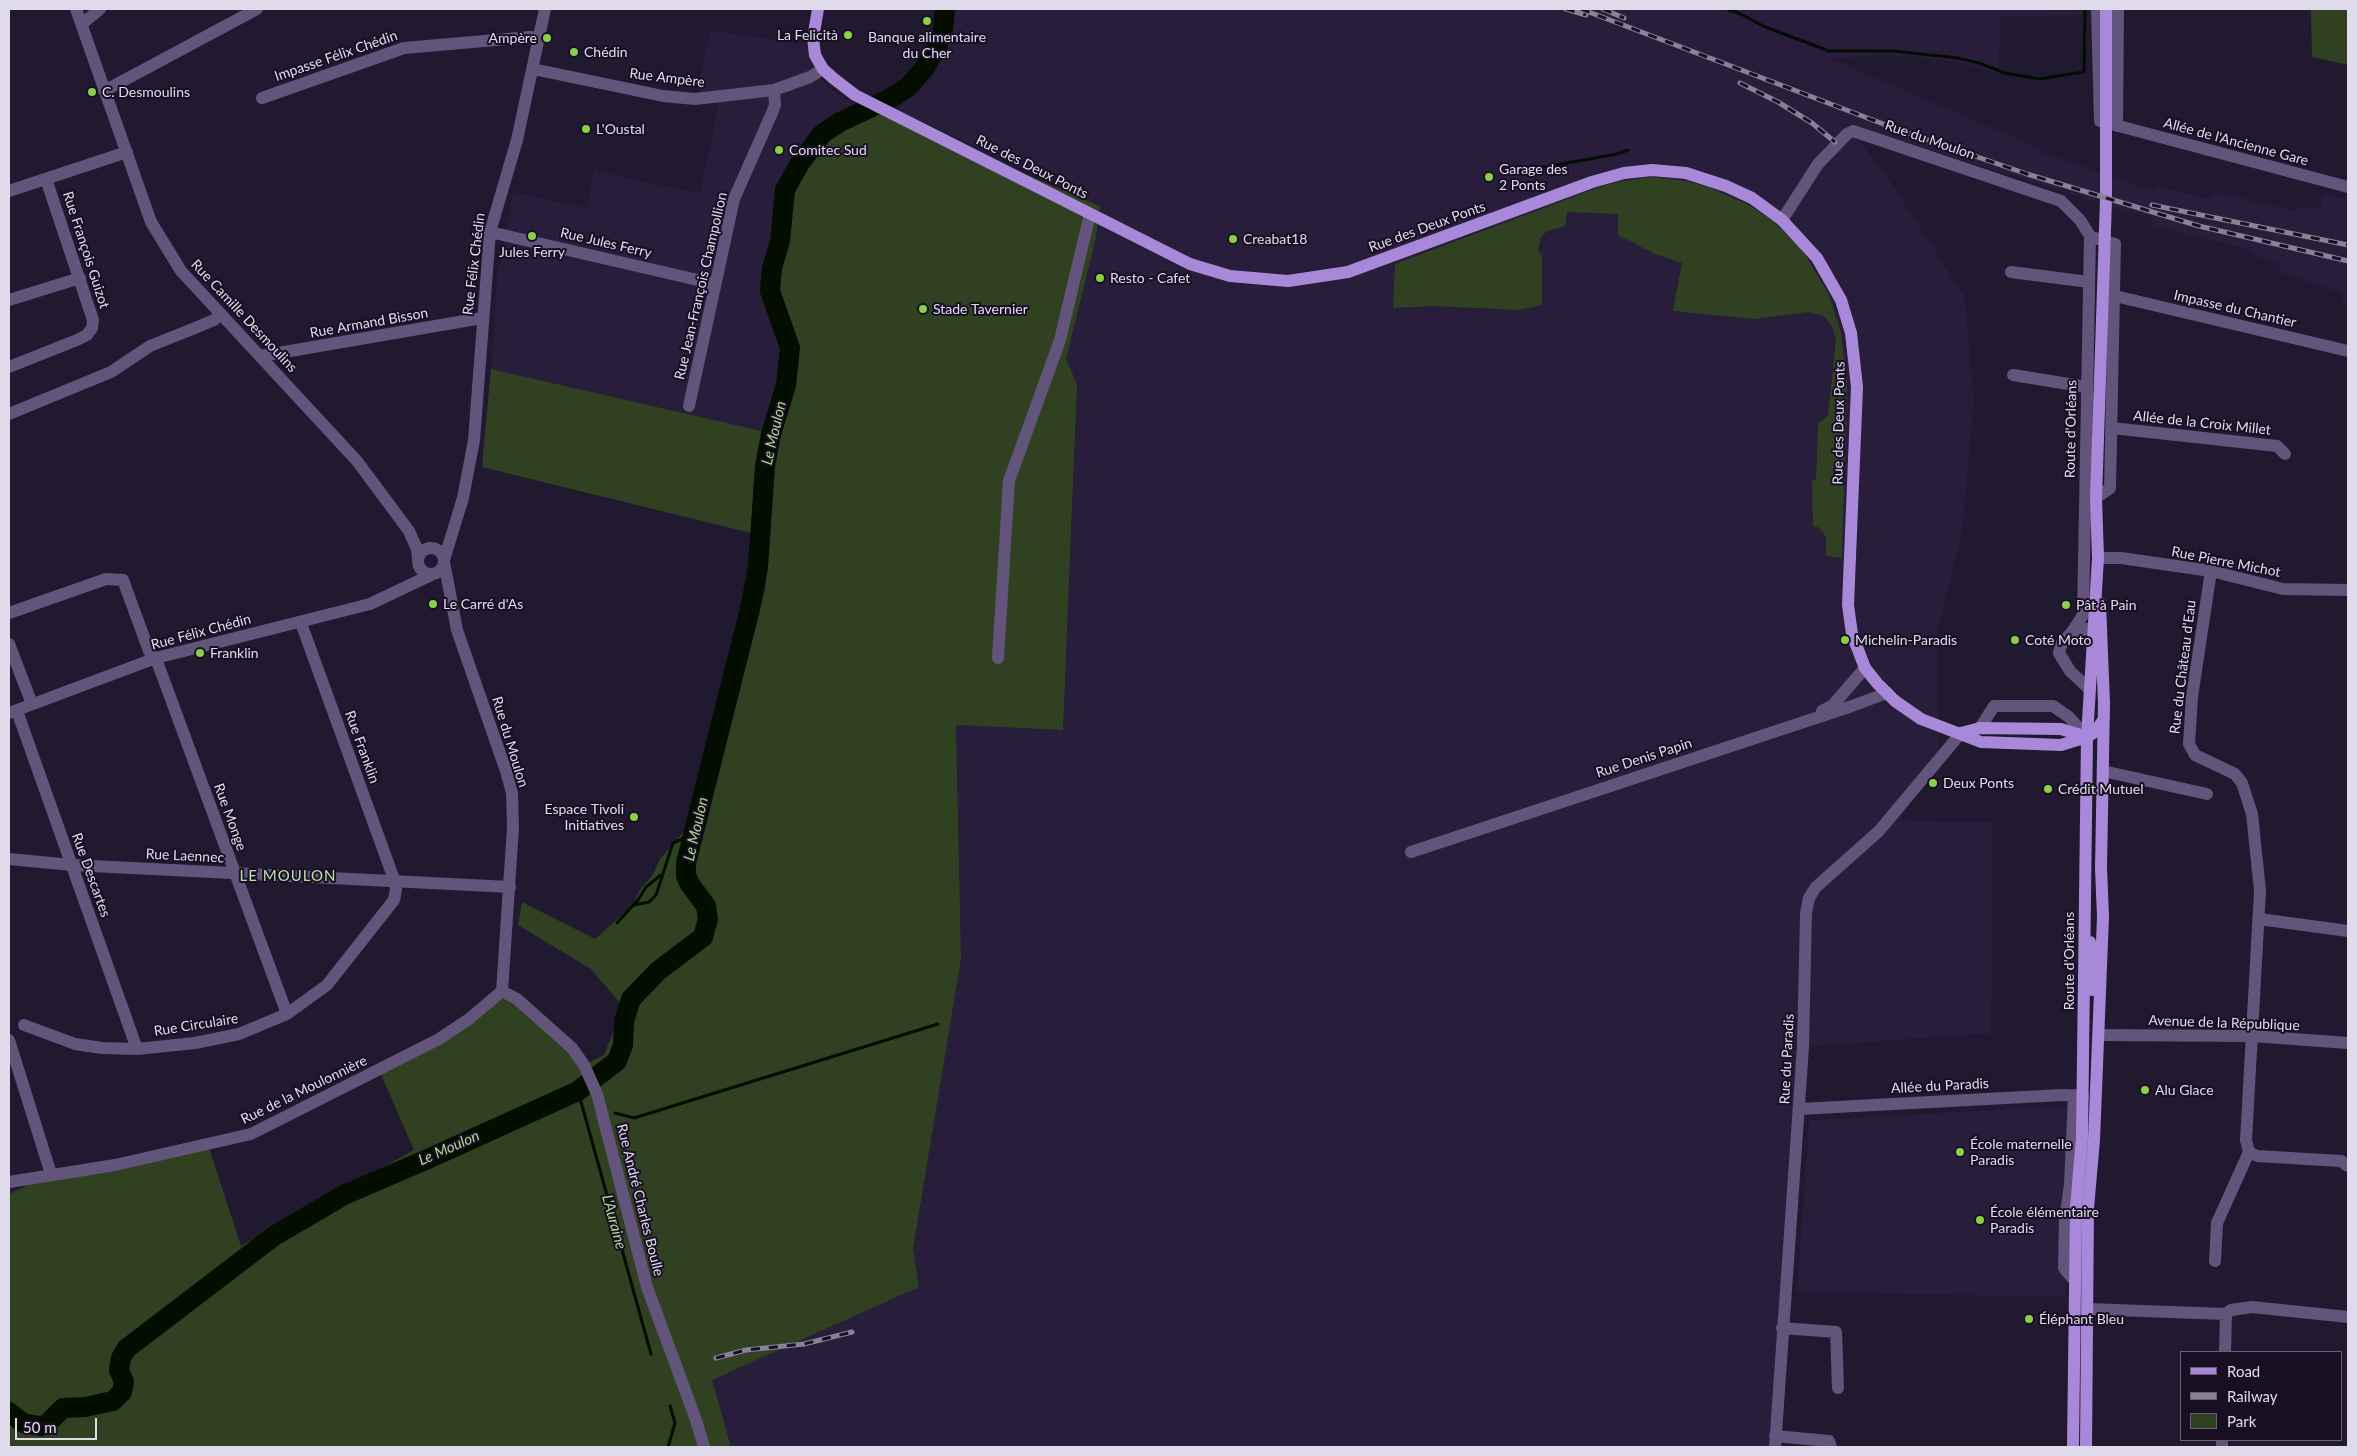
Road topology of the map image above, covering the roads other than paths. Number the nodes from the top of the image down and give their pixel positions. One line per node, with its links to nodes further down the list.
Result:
1 (76, 9): 9 (street, Rue Camille Desmoulins)
2 (100, 9): 9 (street)
3 (257, 9): 14 (street)
4 (545, 9): 10 (street, Rue Félix Chédin)
5 (818, 9): 12 (main road)
6 (2097, 9): 16 (street)
7 (2106, 9): 42 (main road, Route d'Orléans)
8 (2118, 9): 16 (street)
9 (82, 24): 14 (street, Rue Camille Desmoulins)
10 (539, 38): 11 (street, Rue Félix Chédin); 15 (street, Impasse Félix Chédin)
11 (533, 69): 13 (street, Rue Ampère); 23 (street, Rue Félix Chédin)
12 (823, 69): 13 (street, Rue Ampère); 21 (main road, Rue des Deux Ponts)
13 (774, 90): 28 (street, Rue Jean-François Champollion)
14 (104, 91): 17 (street, Rue Camille Desmoulins)
15 (262, 98)
16 (2117, 126): 19 (street, Allée de l'Ancienne Gare)
17 (127, 152): 18 (street); 31 (street, Rue Camille Desmoulins)
18 (46, 179): 20 (street); 26 (street, Rue François Guizot)
19 (2348, 187)
20 (9, 192)
21 (1090, 214): 22 (main road, Rue des Deux Ponts); 61 (street)
22 (1782, 220): 24 (street, Rue du Moulon); 62 (main road, Rue des Deux Ponts)
23 (490, 232): 28 (street, Rue Jules Ferry); 32 (street, Rue Félix Chédin)
24 (2090, 236): 27 (street, Route d'Orléans); 29 (street)
25 (2011, 272): 27 (street)
26 (80, 278): 30 (street); 35 (street, Rue François Guizot)
27 (2089, 282): 37 (street, Route d'Orléans)
28 (715, 284): 38 (street, Rue Jean-François Champollion)
29 (2116, 296): 33 (street, Impasse du Chantier); 40 (street)
30 (9, 300)
31 (220, 314): 34 (street, Rue Camille Desmoulins); 39 (street)
32 (482, 318): 34 (street, Rue Armand Bisson); 43 (street, Rue Félix Chédin)
33 (2348, 351)
34 (262, 356): 44 (street, Rue Camille Desmoulins)
35 (9, 367)
36 (2013, 375): 37 (street)
37 (2087, 386): 58 (street, Route d'Orléans)
38 (690, 406)
39 (9, 414)
40 (2112, 428): 41 (street, Allée de la Croix Millet); 42 (street)
41 (2285, 454)
42 (2096, 498): 46 (main road, Route d'Orléans)
43 (454, 526): 45 (street, Rue Félix Chédin); 47 (street, Rue Félix Chédin)
44 (409, 531): 45 (street, Rue Camille Desmoulins); 48 (street, Rue Camille Desmoulins)
45 (432, 548): 47 (street); 48 (street)
46 (2098, 558): 49 (street, Rue Pierre Michot); 50 (main road, Route d'Orléans)
47 (444, 561): 51 (street); 54 (street, Rue du Moulon)
48 (419, 563): 51 (street); 52 (street, Rue Félix Chédin)
49 (2211, 571): 53 (street, Rue Pierre Michot); 82 (street, Rue du Château d'Eau)
50 (2097, 572): 57 (main road, Route d'Orléans); 67 (main road, Route d'Orléans)
51 (432, 574): 52 (street, Rue Félix Chédin); 54 (street, Rue du Moulon)
52 (403, 589): 56 (street, Rue Félix Chédin)
53 (2348, 590)
54 (450, 597): 80 (street, Rue du Moulon)
55 (9, 613): 60 (street, Rue Monge)
56 (301, 623): 60 (street, Rue Félix Chédin); 79 (street, Rue Franklin)
57 (2092, 628): 58 (street); 63 (main road, Route d'Orléans)
58 (2072, 632): 63 (street, Route d'Orléans)
59 (9, 644): 65 (street)
60 (156, 658): 65 (street, Rue Félix Chédin); 77 (street, Rue Monge)
61 (998, 658)
62 (1865, 668): 64 (main road, Rue des Deux Ponts); 68 (street)
63 (2089, 689): 71 (main road, Route d'Orléans)
64 (1891, 697): 68 (street, Rue Denis Papin); 70 (main road, Rue des Deux Ponts)
65 (32, 704): 66 (street, Rue Félix Chédin)
66 (13, 712): 76 (street, Rue Descartes)
67 (2104, 719): 71 (main road); 72 (main road, Route d'Orléans)
68 (1805, 721): 74 (street, Rue Denis Papin)
69 (1980, 728): 70 (main road, Rue des Deux Ponts); 71 (main road, Rue des Deux Ponts); 71 (street)
70 (1961, 733): 71 (main road, Rue des Deux Ponts); 94 (street, Rue du Paradis)
71 (2087, 737): 78 (main road, Route d'Orléans); 81 (main road, Route d'Orléans)
72 (2103, 770): 73 (street); 81 (main road, Route d'Orléans)
73 (2207, 794)
74 (1411, 852)
75 (9, 859): 76 (street, Rue Laennec)
76 (72, 865): 77 (street, Rue Laennec); 92 (street, Rue Descartes)
77 (235, 873): 79 (street, Rue Laennec); 85 (street, Rue Monge)
78 (2084, 880): 87 (main road, Route d'Orléans); 90 (main road, Route d'Orléans)
79 (395, 882): 80 (street, Rue Laennec); 85 (street, Rue Circulaire)
80 (510, 887): 84 (street, Rue du Moulon)
81 (2103, 917): 87 (main road, Route d'Orléans)
82 (2259, 919): 83 (street); 88 (street, Rue du Château d'Eau)
83 (2348, 931)
84 (502, 990): 97 (street, Rue de la Moulonnière); 107 (street, Rue André Charles Boulle)
85 (287, 1014): 92 (street, Rue Circulaire)
86 (24, 1024): 92 (street, Rue Circulaire)
87 (2100, 1035): 88 (street, Avenue de la République); 90 (main road); 100 (main road, Route d'Orléans)
88 (2252, 1036): 91 (street, Avenue de la République); 95 (street, Rue du Château d'Eau)
89 (9, 1040): 97 (street)
90 (2084, 1043): 93 (main road, Route d'Orléans)
91 (2348, 1044)
92 (137, 1049)
93 (2078, 1095): 94 (street, Allée du Paradis); 109 (main road, Route d'Orléans)
94 (1799, 1109): 103 (street, Rue du Paradis)
95 (2249, 1152): 96 (street); 99 (street)
96 (2348, 1166)
97 (51, 1174): 98 (street, Rue de la Moulonnière)
98 (9, 1182)
99 (2215, 1261)
100 (2088, 1309): 101 (street); 110 (main road, Route d'Orléans)
101 (2226, 1314): 102 (street); 104 (street)
102 (2348, 1317)
103 (1782, 1328): 105 (street); 106 (street, Rue du Paradis)
104 (2225, 1351)
105 (1838, 1388)
106 (1775, 1442): 108 (street)
107 (704, 1447)
108 (1831, 1447)
109 (2073, 1447)
110 (2086, 1447)

